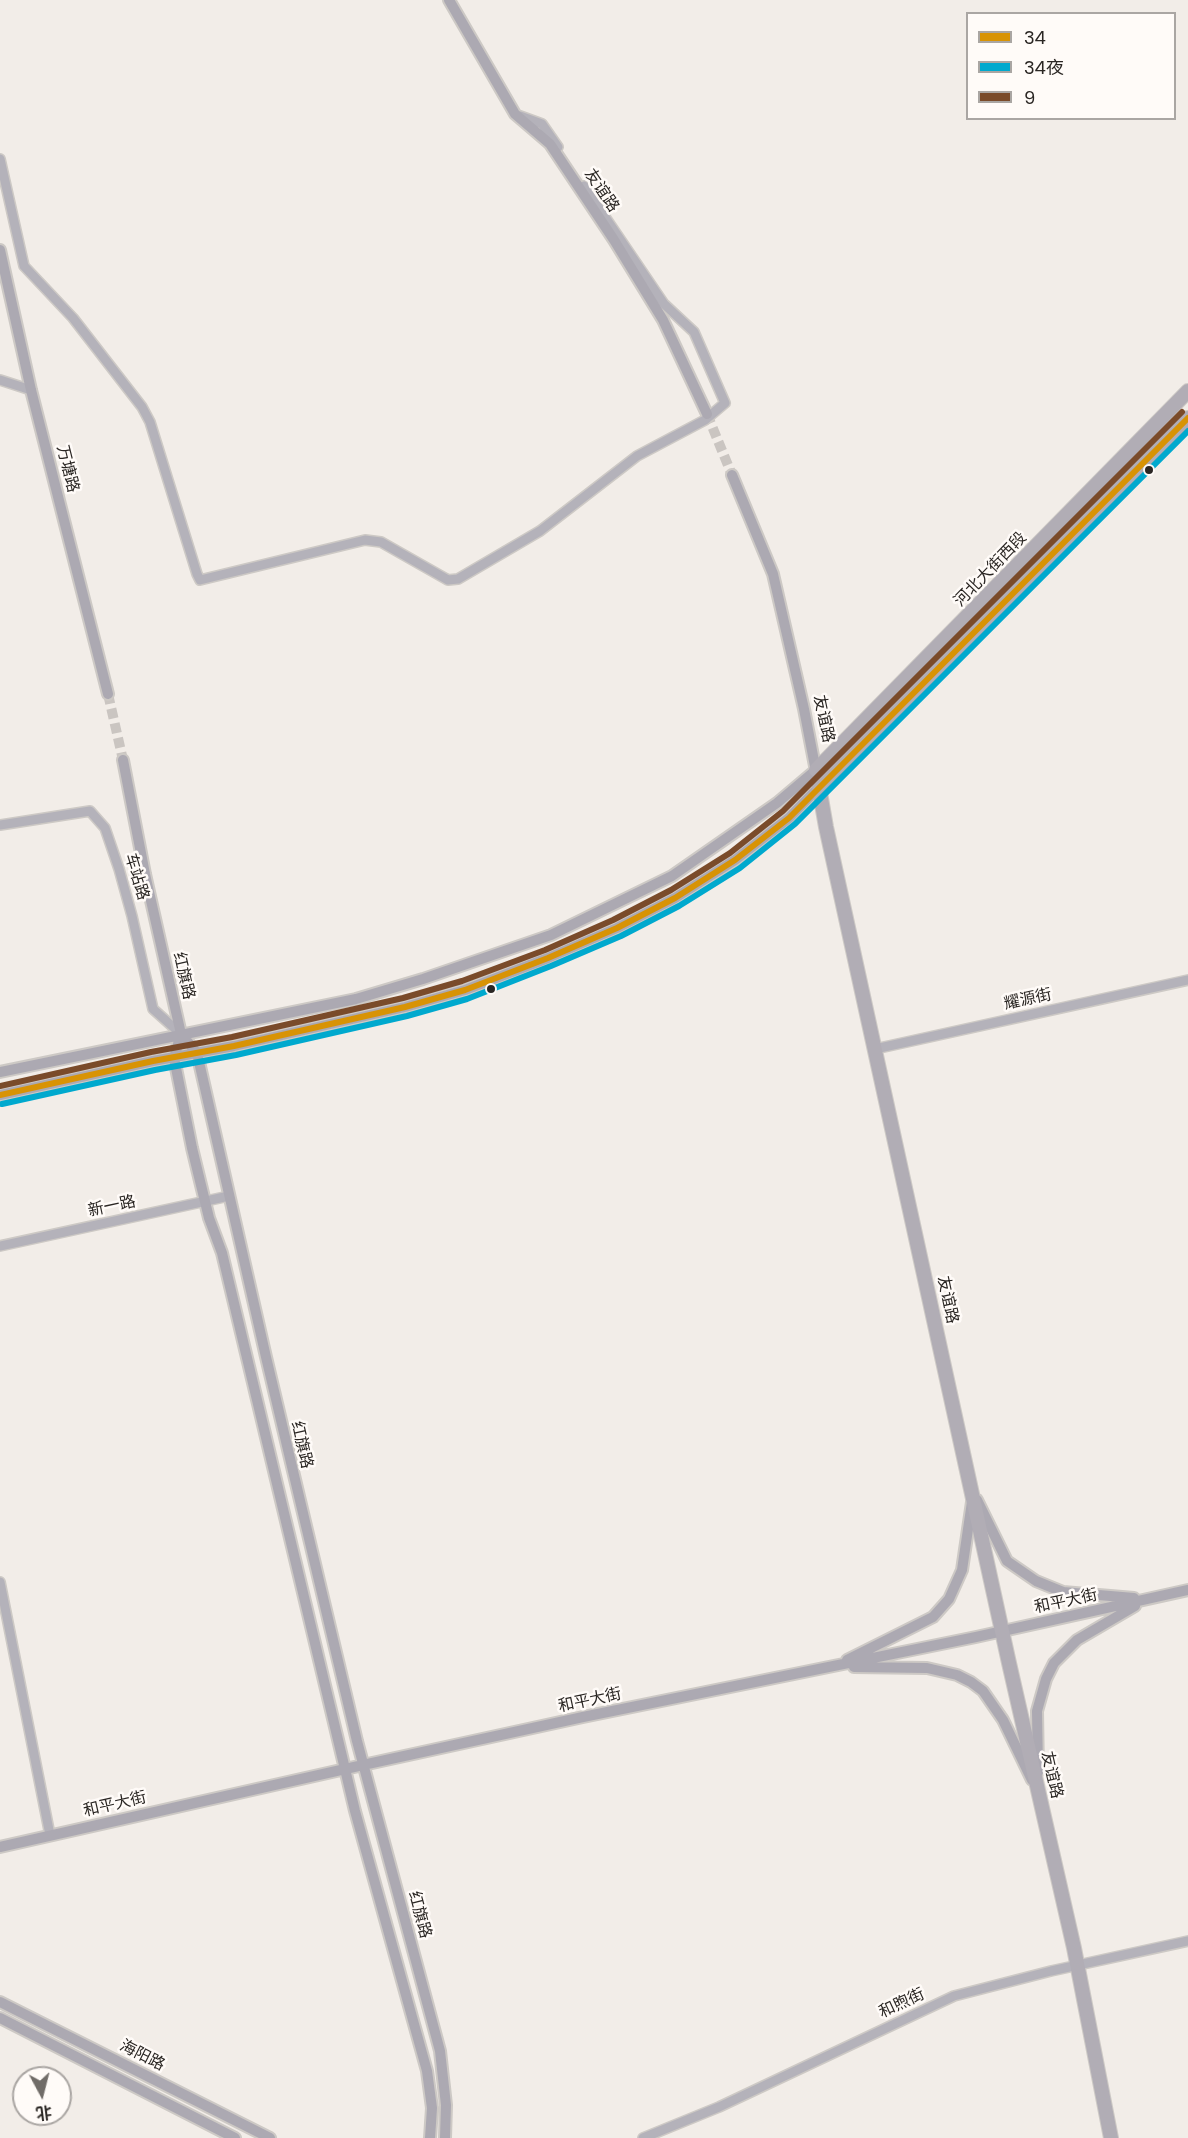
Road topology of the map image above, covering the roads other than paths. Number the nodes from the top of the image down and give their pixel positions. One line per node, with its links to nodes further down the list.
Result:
1 (449, 0): 2 (main road, 友谊路)
2 (514, 114): 3 (street); 8 (main road, 友谊路)
3 (0, 159)
4 (0, 250): 6 (main road, 万塘路)
5 (0, 380): 6 (street)
6 (31, 390): 11 (main road, 万塘路)
7 (1188, 391): 13 (highway, 河北大街西段)
8 (707, 414)
9 (1188, 418): 14 (highway)
10 (732, 475): 13 (main road, 友谊路)
11 (108, 694)
12 (123, 760): 17 (main road, 红旗路)
13 (816, 771): 14 (main road, 友谊路); 17 (main road)
14 (819, 788): 18 (highway, 友谊路); 19 (main road)
15 (0, 825): 17 (street, 车站路)
16 (1188, 980): 18 (street, 耀源街)
17 (181, 1034): 19 (main road, 红旗路); 20 (main road); 21 (main road)
18 (875, 1049): 26 (highway, 友谊路)
19 (197, 1053): 20 (main road); 23 (main road, 红旗路)
20 (174, 1058): 22 (main road); 24 (main road)
21 (0, 1072)
22 (0, 1095)
23 (230, 1196): 24 (street, 新一路); 32 (main road, 红旗路)
24 (205, 1202): 25 (street, 新一路); 33 (main road)
25 (0, 1246)
26 (973, 1493): 29 (main road); 30 (highway, 友谊路); 31 (main road)
27 (0, 1582): 35 (street)
28 (1188, 1590): 29 (main road, 和平大街)
29 (1146, 1599): 30 (main road, 和平大街); 34 (main road)
30 (1002, 1631): 31 (main road, 和平大街); 34 (highway, 友谊路)
31 (833, 1667): 32 (main road, 和平大街); 34 (main road)
32 (363, 1765): 33 (main road, 和平大街); 44 (main road, 红旗路)
33 (346, 1769): 35 (main road, 和平大街); 43 (main road)
34 (1039, 1794): 38 (highway, 友谊路)
35 (50, 1835): 36 (main road, 和平大街)
36 (0, 1847)
37 (1188, 1941): 38 (street, 和煦街)
38 (1077, 1966): 45 (street, 和煦街); 46 (highway, 友谊路)
39 (0, 2002): 42 (main road, 海阳路)
40 (0, 2018): 41 (main road, 海阳路)
41 (235, 2138)
42 (270, 2138)
43 (430, 2138)
44 (445, 2138)
45 (643, 2138)
46 (1111, 2138)

